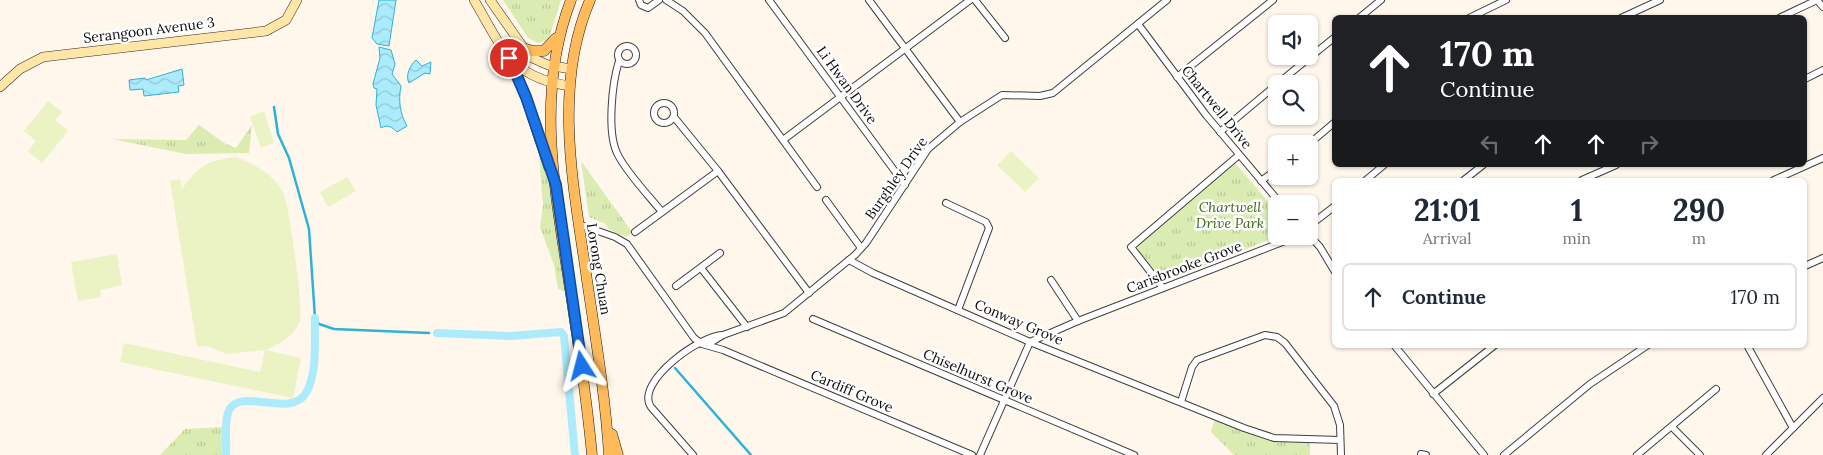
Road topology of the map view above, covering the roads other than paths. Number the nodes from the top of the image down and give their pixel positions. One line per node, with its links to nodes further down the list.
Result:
1 (297, 0): 40 (street, Serangoon Avenue 3)
2 (474, 0): 30 (street)
3 (490, 0): 28 (street)
4 (571, 0): 25 (main road)
5 (590, 0): 33 (main road, Lorong Chuan)
6 (639, 0): 7 (street)
7 (659, 0)
8 (666, 0): 48 (street)
9 (769, 0): 42 (street, Li Hwan Drive)
10 (869, 0): 29 (street)
11 (970, 0): 29 (street)
12 (975, 0): 26 (street)
13 (1167, 0): 24 (street, Burghley Drive)
14 (1273, 0): 36 (street)
15 (1381, 0): 20 (street)
16 (1506, 0): 21 (street)
17 (1660, 0): 22 (street)
18 (1817, 0): 19 (street); 23 (street)
19 (1823, 7)
20 (1363, 15)
21 (1475, 15)
22 (1628, 15)
23 (1786, 15)
24 (1138, 24): 36 (street, Chartwell Drive); 44 (street, Burghley Drive)
25 (560, 31): 28 (main road); 32 (main road)
26 (1005, 38)
27 (1332, 39): 35 (street)
28 (522, 48): 32 (street)
29 (907, 48): 42 (street); 44 (street)
30 (509, 58): 38 (street); 63 (main road)
31 (620, 61): 70 (street)
32 (552, 66): 33 (street); 38 (main road)
33 (571, 69): 39 (main road, Lorong Chuan)
34 (1823, 70): 37 (street)
35 (1288, 75)
36 (1177, 77): 46 (street, Chartwell Drive)
37 (1807, 78)
38 (551, 83): 39 (street); 63 (main road)
39 (570, 86): 72 (main road, Lorong Chuan)
40 (0, 87)
41 (1268, 92): 46 (street)
42 (841, 99): 48 (street); 64 (street, Li Hwan Drive)
43 (674, 117): 56 (street)
44 (960, 122): 64 (street, Burghley Drive)
45 (1332, 125): 47 (street)
46 (1220, 132): 49 (street, Chartwell Drive)
47 (1318, 136)
48 (783, 140): 65 (street)
49 (1239, 155): 62 (street, Chartwell Drive); 85 (street)
50 (1823, 158): 51 (street)
51 (1807, 165)
52 (1382, 167): 58 (street)
53 (1480, 167): 59 (street)
54 (1611, 167): 60 (street)
55 (1803, 167): 61 (street)
56 (718, 171): 70 (street); 86 (street)
57 (1268, 176): 62 (street)
58 (1368, 178)
59 (1466, 178)
60 (1587, 178)
61 (1778, 178)
62 (1261, 181): 66 (street, Chartwell Drive)
63 (556, 185): 108 (main road)
64 (905, 186): 76 (street, Burghley Drive)
65 (817, 187)
66 (1273, 195)
67 (826, 200): 76 (street)
68 (946, 203): 87 (street)
69 (1332, 208): 71 (street)
70 (662, 212): 73 (street)
71 (1318, 219)
72 (578, 224): 93 (street); 104 (main road, Lorong Chuan)
73 (635, 232)
74 (1275, 245): 85 (street, Carisbrooke Grove)
75 (1318, 245): 81 (street)
76 (861, 248): 79 (street, Burghley Drive)
77 (720, 253): 82 (street)
78 (1823, 258): 80 (street)
79 (849, 260): 86 (street, Burghley Drive); 87 (street, Conway Grove)
80 (1807, 265)
81 (1332, 267)
82 (701, 268): 84 (street); 90 (street)
83 (1051, 280): 89 (street)
84 (676, 286)
85 (1163, 288): 89 (street, Carisbrooke Grove)
86 (809, 293): 90 (street, Burghley Drive)
87 (958, 310): 92 (street, Conway Grove)
88 (813, 319): 102 (street, Chiselhurst Grove)
89 (1078, 321): 92 (street, Carisbrooke Grove)
90 (747, 327): 91 (street, Burghley Drive)
91 (723, 335): 93 (street, Burghley Drive); 98 (street)
92 (1030, 342): 102 (street); 103 (street, Conway Grove)
93 (702, 344): 98 (street, Cardiff Grove); 111 (street, Burghley Drive)
94 (1396, 348): 100 (street)
95 (1491, 348): 100 (street)
96 (1644, 348): 117 (street)
97 (1749, 348): 106 (street)
98 (723, 350): 112 (street, Cardiff Grove)
99 (1716, 389): 105 (street)
100 (1433, 394): 116 (street)
101 (1823, 398): 106 (street)
102 (1004, 401): 113 (street); 114 (street, Chiselhurst Grove)
103 (1181, 402): 107 (street, Conway Grove); 107 (street)
104 (607, 416): 109 (main road, Lorong Chuan); 110 (main road)
105 (1672, 427): 118 (street); 119 (street)
106 (1793, 428): 120 (street)
107 (1340, 440): 115 (street)
108 (592, 455)
109 (609, 455)
110 (618, 455)
111 (693, 455)
112 (972, 455)
113 (980, 455)
114 (1134, 455)
115 (1341, 455)
116 (1484, 455)
117 (1504, 455)
118 (1637, 455)
119 (1700, 455)
120 (1766, 455)

